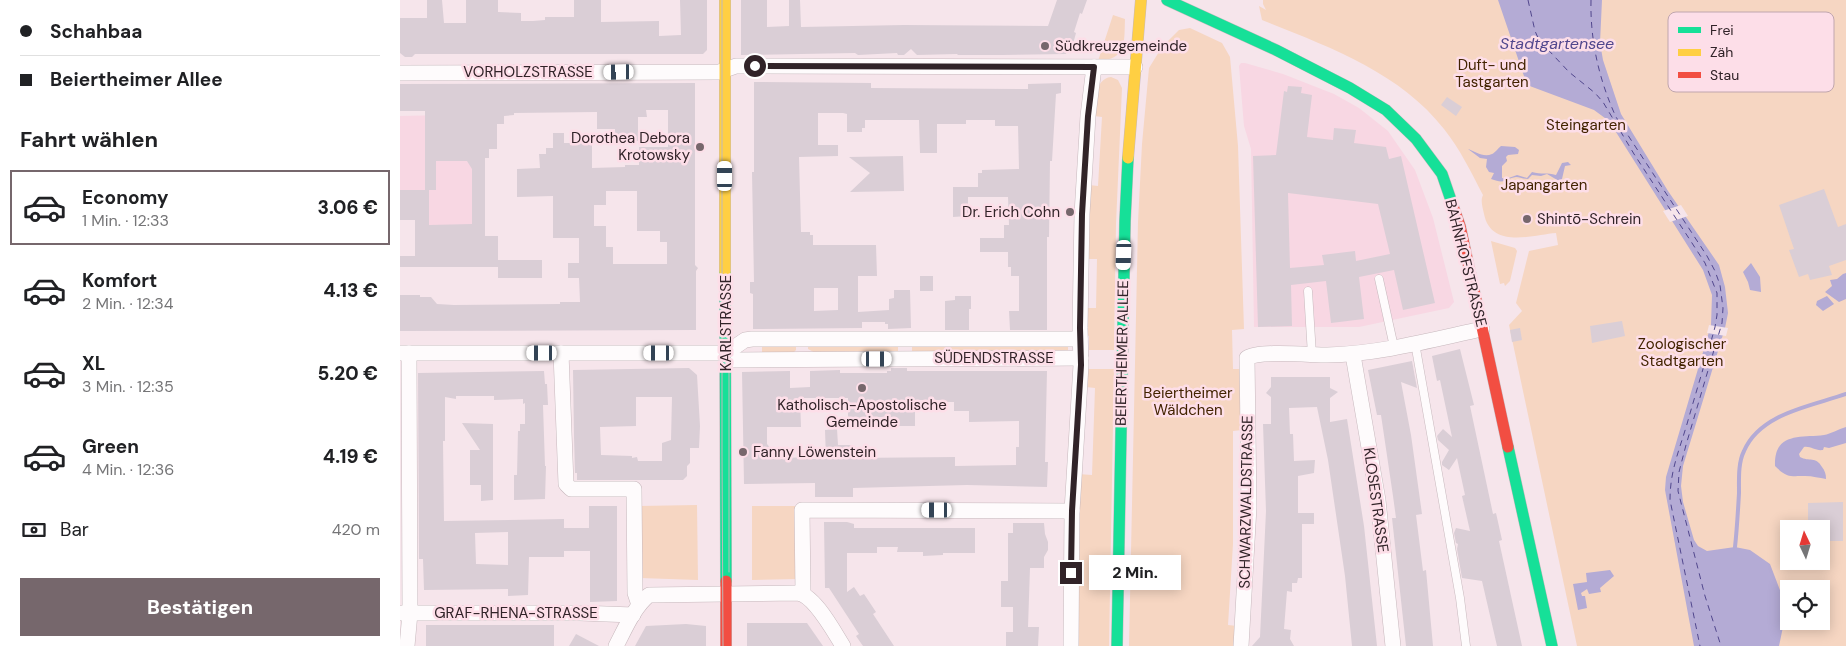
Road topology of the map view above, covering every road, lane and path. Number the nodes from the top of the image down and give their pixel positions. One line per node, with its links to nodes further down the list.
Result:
1 (725, 0): 6 (street, KARLSTRASSE)
2 (1141, 0): 5 (street, BEIERTHEIMER ALLEE)
3 (1167, 0): 10 (street, BAHNHOFSTRASSE)
4 (1094, 67): 5 (street, VORHOLZSTRASSE); 6 (street, VORHOLZSTRASSE); 11 (street)
5 (1135, 67): 34 (street, BEIERTHEIMER ALLEE)
6 (726, 70): 7 (street, VORHOLZSTRASSE); 18 (street, KARLSTRASSE)
7 (400, 73)
8 (1379, 280): 15 (lane)
9 (1308, 291): 19 (lane)
10 (1482, 329): 14 (street); 38 (street, BAHNHOFSTRASSE)
11 (1080, 334): 13 (street, SÜDENDSTRASSE); 21 (street)
12 (800, 339): 13 (street, SÜDENDSTRASSE); 18 (street, SÜDENDSTRASSE); 22 (street)
13 (907, 339): 23 (street)
14 (1415, 343): 15 (street); 37 (lane)
15 (1394, 347): 20 (street)
16 (405, 353): 17 (street, SÜDENDSTRASSE); 28 (street)
17 (561, 353): 18 (street, SÜDENDSTRASSE); 27 (street)
18 (726, 353): 22 (street, SÜDENDSTRASSE); 25 (street, KARLSTRASSE)
19 (1312, 355): 20 (street); 35 (street, SCHWARZWALDSTRASSE)
20 (1352, 355): 36 (street, KLOSESTRASSE)
21 (1081, 358): 23 (street, SÜDENDSTRASSE); 24 (street)
22 (801, 359): 23 (street, SÜDENDSTRASSE)
23 (907, 359)
24 (1072, 511): 26 (street); 33 (street)
25 (726, 593): 26 (street); 27 (street); 31 (street, KARLSTRASSE)
26 (803, 593): 32 (street)
27 (636, 610): 28 (street, GRAF-RHENA-STRASSE); 30 (street)
28 (405, 613): 29 (street)
29 (407, 646)
30 (616, 646)
31 (726, 646)
32 (843, 646)
33 (1071, 646)
34 (1117, 646)
35 (1241, 646)
36 (1393, 646)
37 (1466, 646)
38 (1552, 646)

